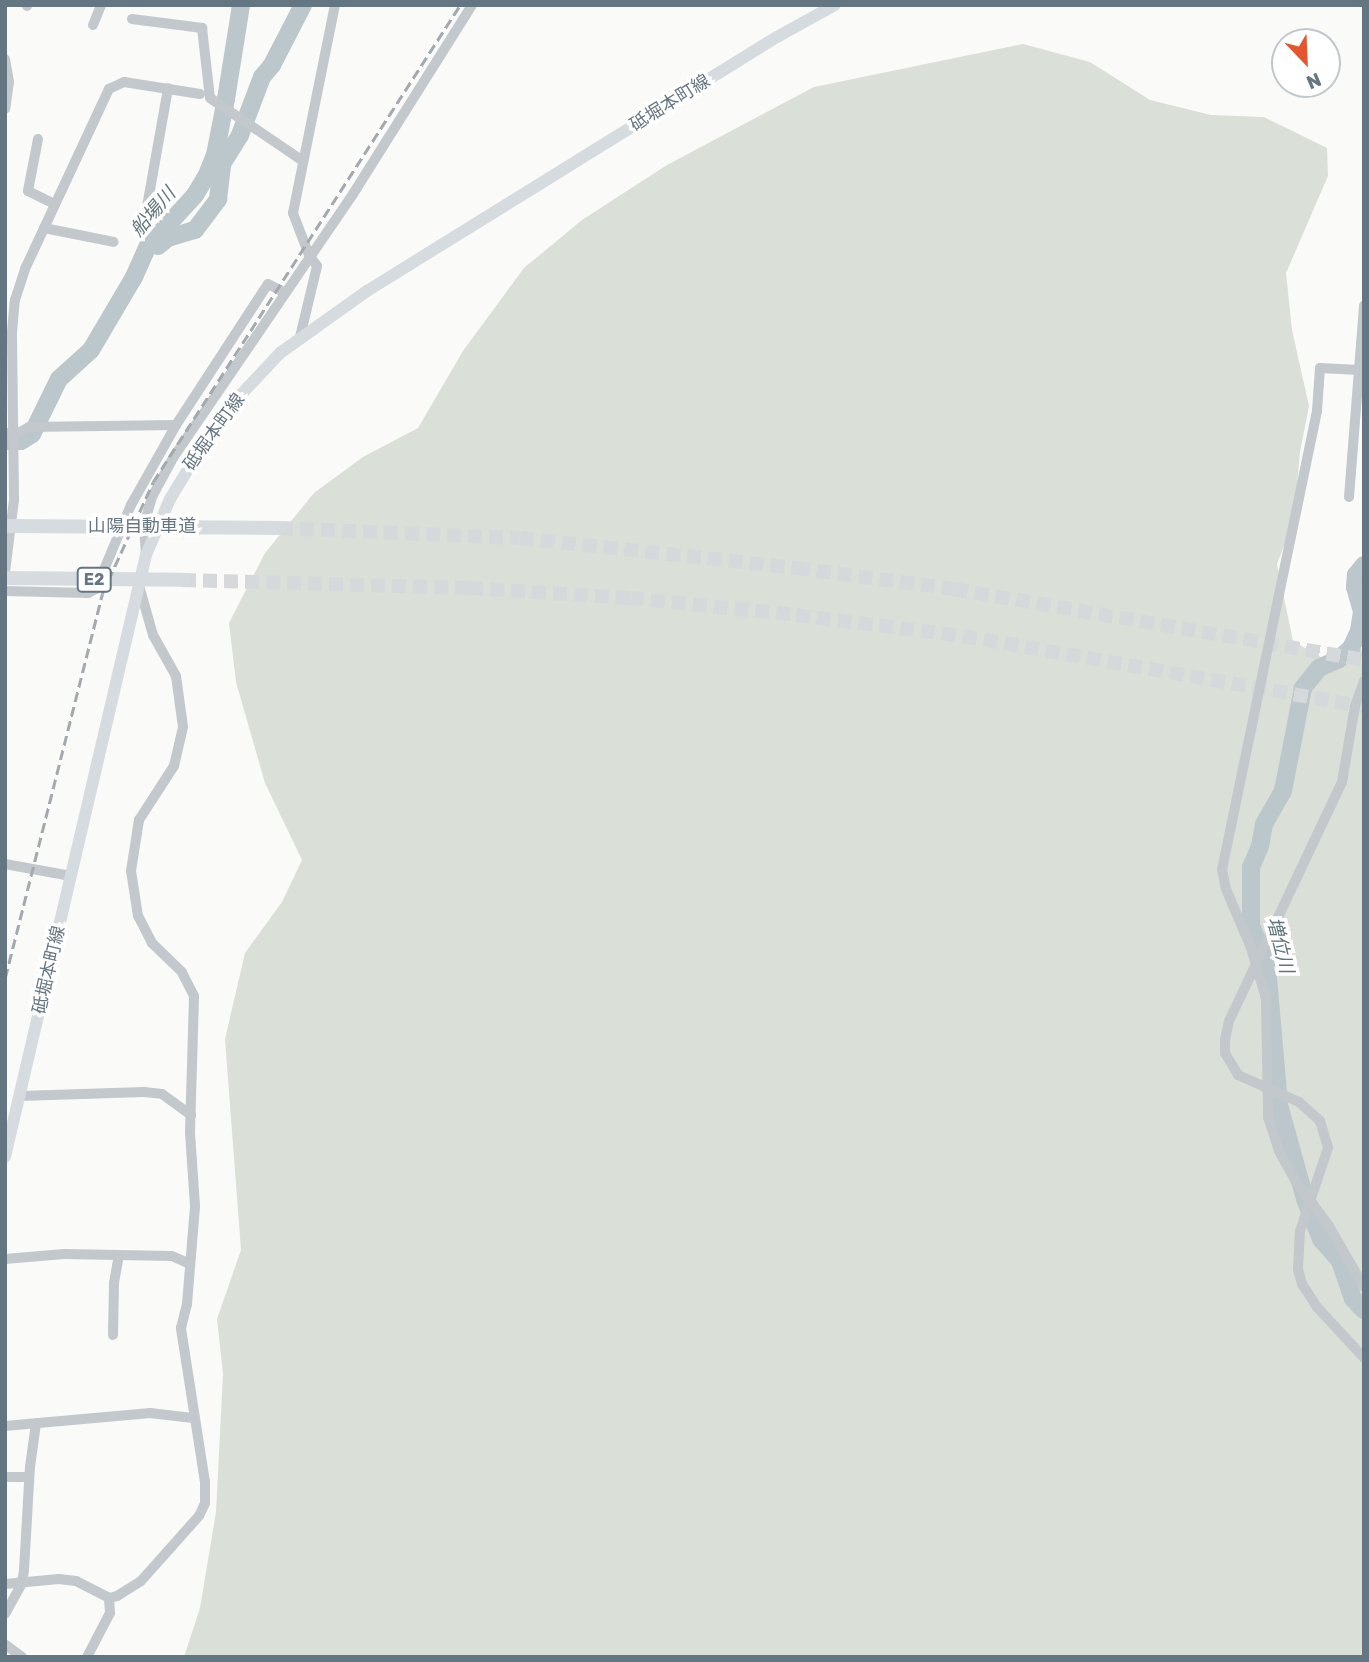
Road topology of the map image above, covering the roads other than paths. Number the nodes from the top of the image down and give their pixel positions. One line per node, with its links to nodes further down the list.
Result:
1 (101, 5): 6 (street)
2 (335, 5): 12 (street)
3 (472, 5): 17 (street)
4 (835, 5): 20 (main road, 砥堀本町線)
5 (132, 19): 9 (street)
6 (93, 25)
7 (5, 59): 10 (street)
8 (168, 88): 9 (street); 13 (street); 15 (street)
9 (205, 96): 12 (street)
10 (5, 109)
11 (38, 139): 13 (street)
12 (303, 161): 17 (street)
13 (55, 204): 14 (street)
14 (44, 228): 16 (street); 23 (street)
15 (143, 229)
16 (114, 242)
17 (309, 255): 18 (street); 20 (street)
18 (284, 292): 22 (street); 27 (street)
19 (1364, 306): 21 (street)
20 (300, 337): 27 (main road, 砥堀本町線)
21 (1359, 370): 24 (street); 42 (street)
22 (176, 425): 23 (street); 32 (street)
23 (9, 432): 28 (street)
24 (1349, 497)
25 (5, 526): 26 (highway, 山陽自動車道)
26 (279, 528)
27 (146, 555): 31 (main road, 砥堀本町線)
28 (5, 572)
29 (5, 578): 30 (highway, E2)
30 (182, 580)
31 (140, 589): 35 (main road, 砥堀本町線); 37 (street)
32 (5, 591)
33 (1364, 681): 44 (street)
34 (5, 864): 35 (street)
35 (71, 876): 36 (main road, 砥堀本町線)
36 (20, 1096): 37 (street); 38 (main road, 砥堀本町線)
37 (191, 1115): 41 (street)
38 (5, 1157)
39 (119, 1255): 40 (street); 41 (street); 43 (street)
40 (5, 1259)
41 (190, 1265): 45 (street)
42 (1364, 1287)
43 (113, 1335)
44 (1364, 1357)
45 (193, 1418): 46 (street); 52 (street)
46 (36, 1423): 47 (street); 48 (street)
47 (5, 1426)
48 (29, 1476): 49 (street); 50 (street)
49 (5, 1477)
50 (22, 1583): 51 (street); 52 (street); 53 (street)
51 (5, 1584)
52 (109, 1598): 57 (street)
53 (5, 1614)
54 (5, 1644): 55 (street); 56 (street)
55 (6, 1657)
56 (22, 1657)
57 (87, 1657)

